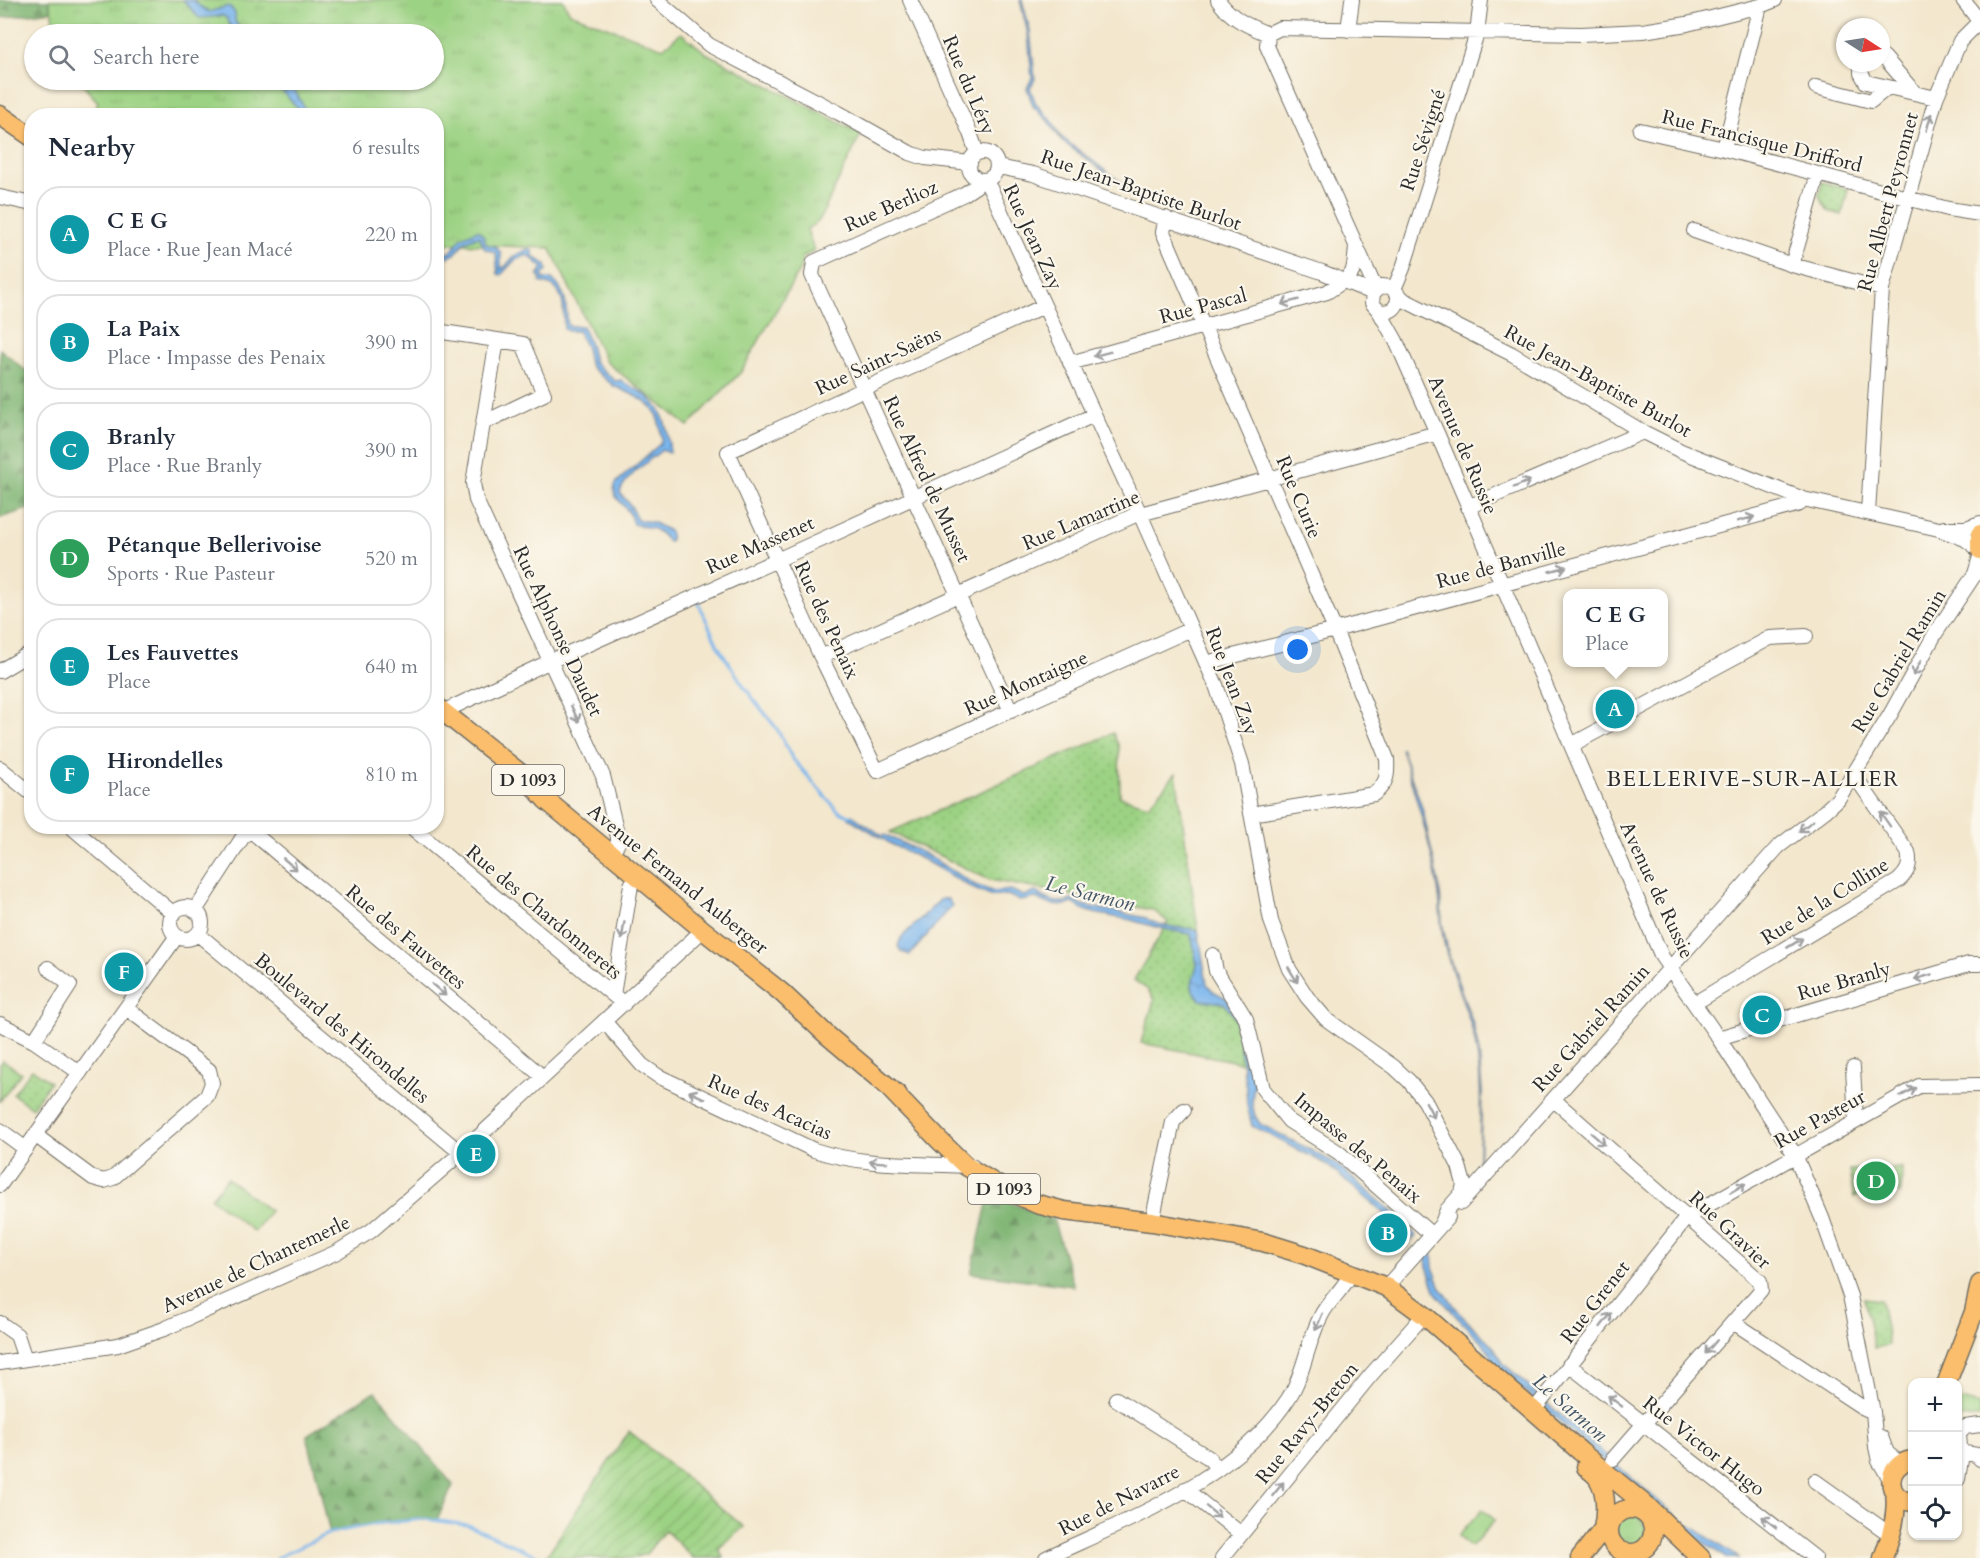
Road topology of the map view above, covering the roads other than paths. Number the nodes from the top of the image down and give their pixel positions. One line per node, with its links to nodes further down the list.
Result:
1 (657, 0): 23 (street)
2 (910, 0): 23 (street, Rue du Léry)
3 (1218, 0): 12 (street)
4 (1352, 0): 10 (street)
5 (1481, 0): 11 (street, Rue Sévigné)
6 (1775, 0): 8 (street)
7 (1963, 0): 9 (street)
8 (1761, 6): 11 (street); 22 (street)
9 (1980, 22): 18 (street, Rue Albert Peyronnet)
10 (1348, 30): 11 (street); 12 (street)
11 (1477, 33): 39 (street, Rue Sévigné)
12 (1268, 34): 33 (street)
13 (1890, 64): 17 (street)
14 (1861, 72): 16 (street)
15 (1816, 87): 16 (street)
16 (1888, 87): 17 (street)
17 (1915, 93): 18 (street)
18 (1936, 98): 28 (street, Rue Albert Peyronnet, one-way to 18)
19 (0, 115): 21 (main road)
20 (1640, 130): 22 (street, Rue Francisque Drifford)
21 (24, 132)
22 (1724, 148): 25 (street, Rue Francisque Drifford)
23 (973, 158): 24 (street); 26 (street)
24 (998, 167): 26 (street); 31 (street, Rue Jean-Baptiste Burlot)
25 (1818, 174): 28 (street, Rue Francisque Drifford); 35 (street)
26 (982, 180): 34 (street, Rue Berlioz); 40 (street, Rue Jean Zay)
27 (0, 197): 29 (street)
28 (1907, 199): 30 (street, Rue Francisque Drifford); 37 (street, Rue Albert Peyronnet)
29 (24, 202)
30 (1980, 214)
31 (1166, 218): 36 (street, Rue Jean-Baptiste Burlot); 41 (street, Rue Curie)
32 (1694, 231): 35 (street)
33 (1356, 246): 36 (street); 38 (street)
34 (814, 262): 45 (street, Rue Alfred de Musset)
35 (1792, 265): 37 (street)
36 (1344, 280): 38 (street, Rue Jean-Baptiste Burlot); 41 (street, Rue Pascal, one-way to 41)
37 (1882, 289): 55 (street, Rue Albert Peyronnet)
38 (1375, 290): 39 (street); 39 (street, Avenue de Russie)
39 (1391, 303): 48 (street, Rue Jean-Baptiste Burlot); 49 (street, Avenue de Russie)
40 (1044, 306): 44 (street, Rue Jean Zay); 45 (street, Rue Saint-Saëns)
41 (1203, 327): 44 (street, Rue Pascal, one-way to 44); 51 (street, Rue Curie)
42 (444, 332): 43 (street)
43 (497, 340): 47 (street, Rue Alphonse Daudet); 47 (street)
44 (1070, 363): 46 (street, Rue Jean Zay)
45 (864, 388): 50 (street, Rue Saint-Saëns); 52 (street, Rue Alfred de Musset)
46 (1094, 415): 52 (street, Rue Massenet); 56 (street, Rue Jean Zay)
47 (483, 423): 70 (street, Rue Alphonse Daudet)
48 (1643, 432): 53 (street, Rue Jean-Baptiste Burlot); 54 (street, one-way to 48)
49 (1437, 433): 51 (street, Rue Lamartine); 54 (street, Avenue de Russie)
50 (728, 452): 62 (street, Rue des Penaix)
51 (1269, 479): 56 (street, Rue Lamartine); 66 (street, Rue Curie)
52 (914, 497): 62 (street, Rue Massenet); 64 (street, Rue Alfred de Musset)
53 (1803, 499): 55 (street, Rue Jean-Baptiste Burlot); 63 (street, Rue de Banville, one-way to 53)
54 (1468, 507): 63 (street, Avenue de Russie)
55 (1868, 513): 58 (street, Rue Jean-Baptiste Burlot)
56 (1140, 514): 64 (street, Rue Lamartine); 65 (street, Rue Jean Zay)
57 (1980, 523): 58 (street, Rue Jean-Baptiste Burlot)
58 (1939, 529): 60 (street, Rue Jean-Baptiste Burlot)
59 (1980, 534): 60 (main road)
60 (1980, 550)
61 (1980, 557): 79 (street, Rue Gabriel Ramin, one-way to 79)
62 (777, 560): 69 (street, Rue des Penaix); 70 (street, Rue Massenet)
63 (1501, 585): 66 (street, Rue de Banville); 76 (street, Avenue de Russie)
64 (959, 596): 69 (street, Rue Lamartine); 74 (street, Rue Alfred de Musset)
65 (1191, 629): 71 (street, Rue Jean Zay); 74 (street, Rue Montaigne)
66 (1335, 630): 71 (street, Rue de Banville); 81 (street, Rue Curie)
67 (1806, 636): 76 (street)
68 (24, 657): 72 (street)
69 (821, 657): 78 (street, Rue des Penaix)
70 (550, 661): 73 (street, Rue Massenet); 86 (street, Rue Alphonse Daudet, one-way to 86)
71 (1206, 663): 81 (street, Rue Jean Zay)
72 (0, 671)
73 (444, 709)
74 (1011, 711): 78 (street, Rue Montaigne)
75 (444, 715): 86 (main road, Avenue Fernand Auberger / D 1093)
76 (1573, 750): 96 (street, Avenue de Russie)
77 (0, 768): 80 (street)
78 (877, 771)
79 (1854, 775): 96 (street, Rue Gabriel Ramin, one-way to 96); 98 (street, Rue de la Colline, one-way to 79)
80 (24, 788)
81 (1251, 814): 121 (street, Rue Jean Zay, one-way to 121)
82 (79, 834): 89 (street)
83 (244, 834): 88 (street)
84 (256, 834): 107 (street, Rue des Fauvettes, one-way to 107)
85 (421, 834): 97 (street, Rue des Chardonnerets)
86 (611, 853): 87 (main road, Avenue Fernand Auberger / D 1093)
87 (637, 875): 90 (main road, Avenue Fernand Auberger / D 1093); 97 (street, one-way to 97)
88 (195, 910): 89 (street); 91 (street)
89 (174, 914): 92 (street)
90 (704, 930): 99 (street, Avenue de Chantemerle); 109 (main road, Avenue Fernand Auberger / D 1093)
91 (198, 934): 92 (street); 117 (street, Boulevard des Hirondelles)
92 (177, 936): 100 (street)
93 (1213, 955): 127 (street, Impasse des Penaix)
94 (1980, 964): 103 (street, Rue Branly, one-way to 103)
95 (48, 968): 104 (street)
96 (1670, 968): 98 (street, Avenue de Russie); 110 (street, Rue Gabriel Ramin)
97 (613, 995): 99 (street, Rue des Chardonnerets)
98 (1695, 1003): 103 (street, Avenue de Russie)
99 (624, 1004): 101 (street, Avenue de Chantemerle)
100 (126, 1008): 106 (street); 114 (street)
101 (604, 1022): 107 (street, Avenue de Chantemerle); 119 (street, Rue des Acacias, one-way to 101)
102 (2, 1029): 104 (street)
103 (1719, 1039): 118 (street, Avenue de Russie)
104 (34, 1041): 106 (street)
105 (1853, 1068): 112 (street)
106 (80, 1073): 114 (street)
107 (543, 1077): 117 (street, Avenue de Chantemerle)
108 (1980, 1085): 112 (street, Rue Pasteur, one-way to 108)
109 (890, 1089): 115 (main road, Avenue Fernand Auberger / D 1093); 120 (main road, Avenue Fernand Auberger / D 1093)
110 (1554, 1100): 122 (street, Rue Gabriel Ramin); 124 (street, Rue Gravier, one-way to 124)
111 (1184, 1110): 125 (street)
112 (1856, 1121): 118 (street, Rue Pasteur)
113 (0, 1131): 116 (street)
114 (36, 1135): 116 (street)
115 (946, 1147): 119 (street); 120 (main road, Avenue Fernand Auberger / D 1093)
116 (26, 1149): 123 (street)
117 (461, 1153): 135 (street, Avenue de Chantemerle)
118 (1794, 1155): 124 (street, Rue Pasteur, one-way to 118); 141 (street, Avenue de Russie)
119 (936, 1166): 120 (street, Rue des Acacias)
120 (974, 1166): 125 (main road, Avenue Fernand Auberger / D 1093)
121 (1459, 1166): 122 (street, Rue Jean Zay); 126 (street, Rue Jean Zay)
122 (1479, 1182): 126 (street, Rue Gabriel Ramin)
123 (0, 1185)
124 (1687, 1217): 133 (street, Rue Gravier); 137 (street, Rue Grenet, one-way to 124)
125 (1152, 1222): 128 (main road, Avenue Fernand Auberger / D 1093)
126 (1442, 1223): 127 (street, Rue Gabriel Ramin)
127 (1431, 1235): 130 (street, Rue Gabriel Ramin)
128 (1351, 1273): 130 (main road, D 1093); 151 (street, Rue de Navarre, one-way to 151)
129 (1980, 1284): 132 (main road)
130 (1386, 1287): 131 (main road, D 1093)
131 (1424, 1315): 140 (main road, D 1093); 159 (street, Rue Ravy-Breton, one-way to 131)
132 (1976, 1315): 138 (main road)
133 (1733, 1322): 141 (street); 142 (street, Rue Gravier, one-way to 142)
134 (0, 1323): 135 (street)
135 (24, 1359): 136 (street, Avenue de Chantemerle)
136 (0, 1363)
137 (1569, 1365): 140 (street, Rue Grenet); 142 (street, Rue Victor Hugo, one-way to 137)
138 (1949, 1378)
139 (1116, 1399): 151 (street)
140 (1538, 1405): 145 (main road, D 1093)
141 (1873, 1412): 146 (street, Avenue de Russie); 153 (street, Avenue de Russie)
142 (1644, 1424): 149 (street, Rue Gravier); 168 (street, Rue Victor Hugo, one-way to 142)
143 (1980, 1425): 144 (street)
144 (1960, 1432)
145 (1581, 1452): 149 (main road, D 1093); 158 (main road)
146 (1908, 1461)
147 (1980, 1461): 150 (street)
148 (1908, 1462): 153 (main road)
149 (1609, 1466): 156 (main road, D 1093); 158 (main road)
150 (1962, 1466)
151 (1218, 1469): 154 (street, Rue de Navarre)
152 (1815, 1481): 160 (street)
153 (1893, 1487): 155 (main road); 160 (main road)
154 (1185, 1489): 159 (street, one-way to 159); 164 (street, Rue de Navarre)
155 (1908, 1501)
156 (1646, 1512): 158 (main road); 161 (main road); 163 (main road, D 1093)
157 (1908, 1517): 170 (main road)
158 (1609, 1524): 162 (main road); 166 (main road)
159 (1241, 1534): 165 (street, Rue Ravy-Breton)
160 (1891, 1535): 169 (main road)
161 (1639, 1552): 162 (main road); 167 (main road)
162 (1614, 1555)
163 (1699, 1557)
164 (1046, 1558)
165 (1222, 1558)
166 (1580, 1558)
167 (1658, 1558)
168 (1815, 1558)
169 (1883, 1558)
170 (1891, 1558)

